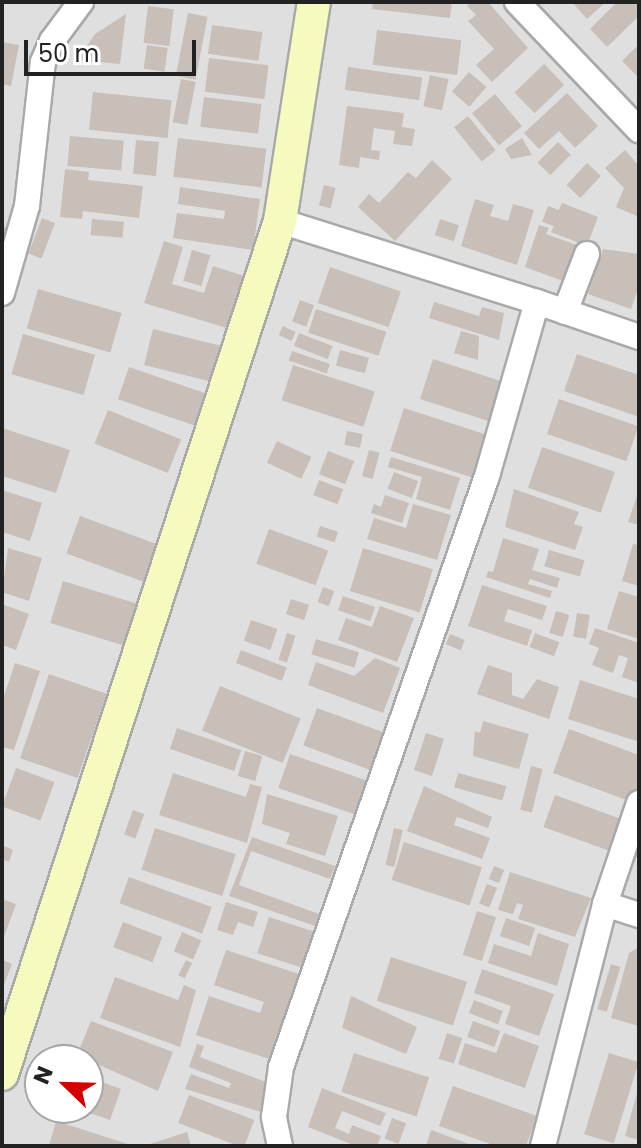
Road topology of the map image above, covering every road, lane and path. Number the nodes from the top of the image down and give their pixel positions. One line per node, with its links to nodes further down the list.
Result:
1 (81, 2): 7 (street)
2 (314, 2): 5 (street)
3 (517, 2): 4 (street)
4 (639, 130)
5 (280, 221): 8 (street); 14 (street)
6 (587, 254): 9 (street)
7 (2, 293)
8 (537, 302): 9 (street); 16 (street)
9 (565, 312): 10 (street)
10 (639, 337)
11 (639, 803): 12 (street)
12 (605, 904): 13 (street); 15 (street)
13 (639, 915)
14 (2, 1074)
15 (551, 1144)
16 (280, 1146)

